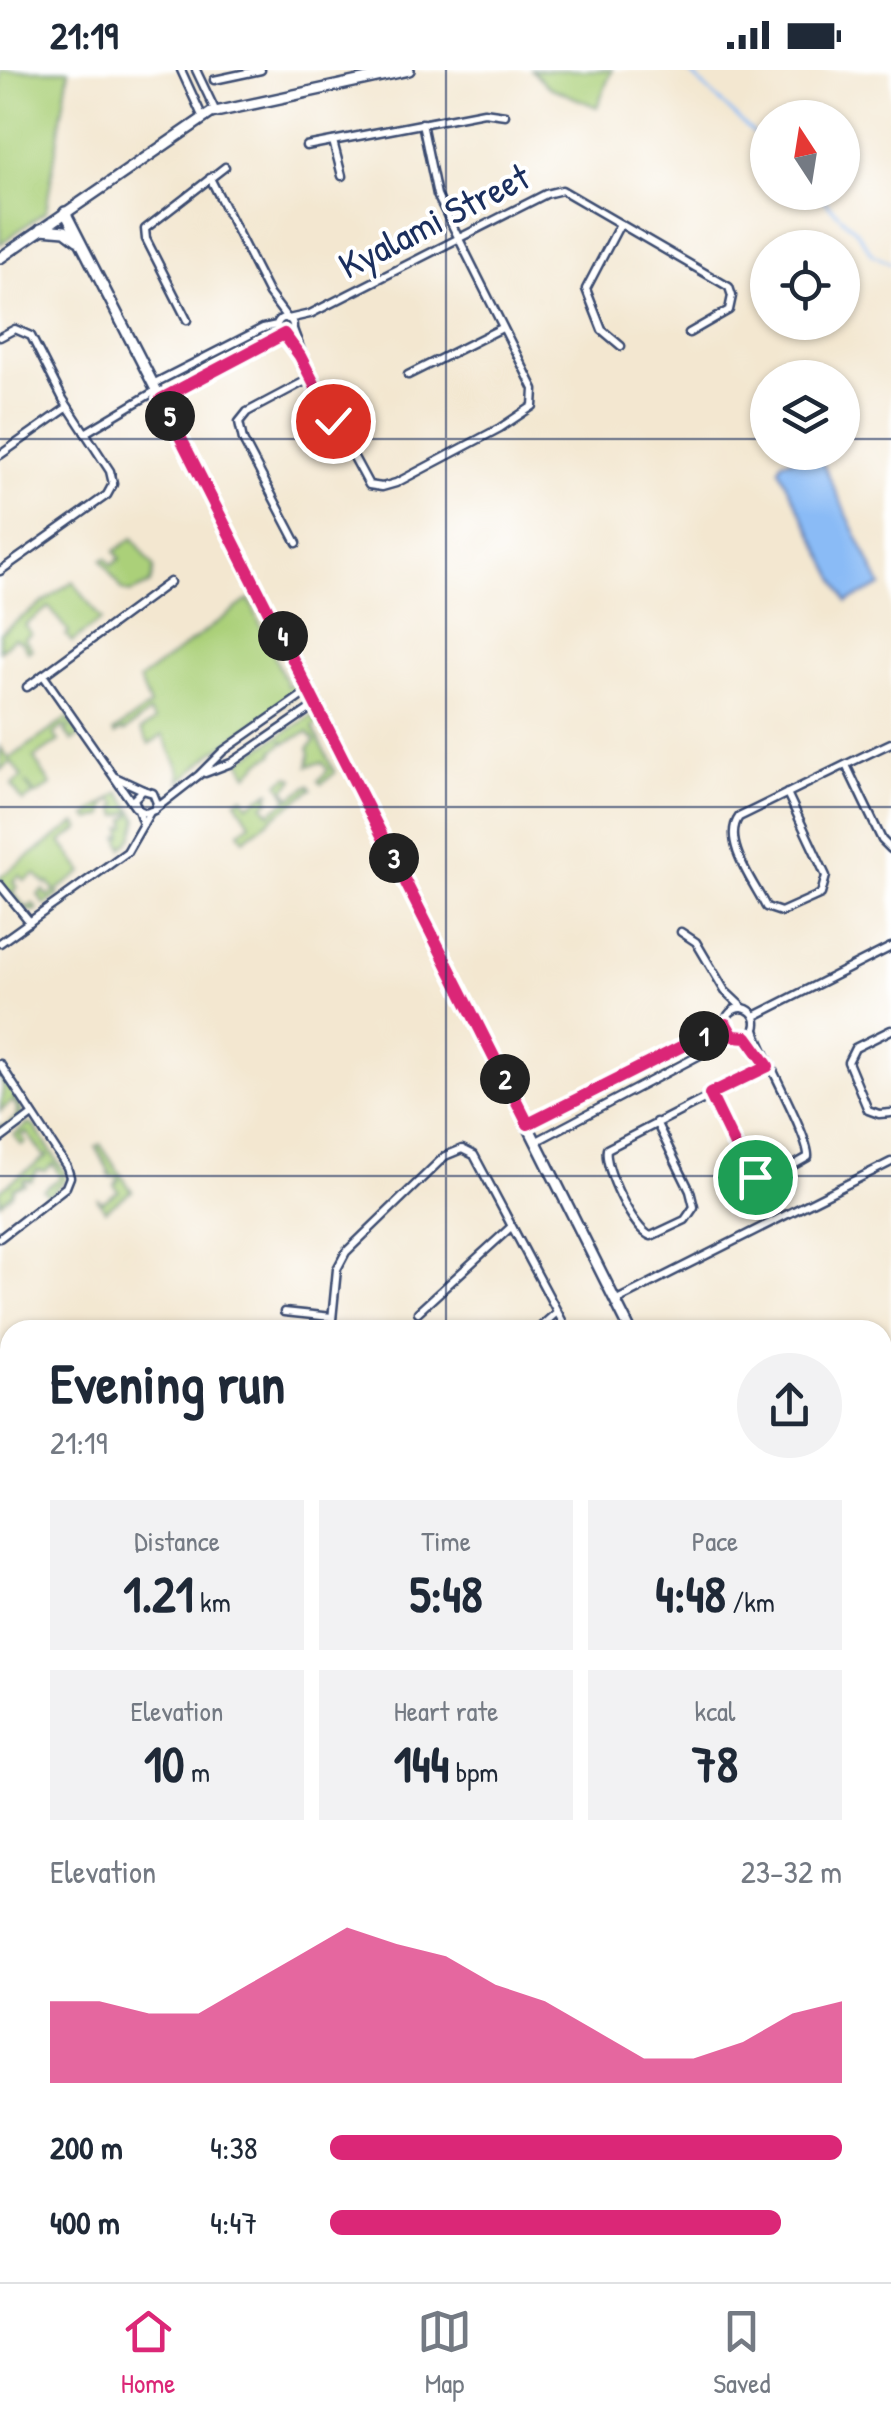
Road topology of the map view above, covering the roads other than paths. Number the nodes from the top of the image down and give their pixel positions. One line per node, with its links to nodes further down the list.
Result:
1 (181, 70): 8 (street)
2 (196, 70): 6 (street)
3 (261, 70): 5 (street)
4 (408, 70): 6 (street)
5 (214, 80)
6 (216, 112): 8 (street)
7 (505, 115): 9 (street)
8 (203, 118): 15 (street)
9 (422, 123): 10 (street); 18 (street)
10 (333, 141): 11 (street); 13 (street)
11 (306, 146)
12 (225, 167): 14 (street)
13 (342, 176)
14 (210, 178): 21 (street); 24 (street)
15 (65, 212): 17 (street); 19 (street)
16 (620, 224): 18 (street, Kyalami Street); 28 (street, Kyalami Street); 32 (street)
17 (41, 230): 19 (street); 20 (street)
18 (458, 238): 22 (street, Kyalami Street); 27 (street)
19 (82, 246): 39 (street)
20 (0, 258)
21 (269, 294): 23 (street); 25 (street)
22 (310, 314): 23 (street, Kyalami Street); 26 (street, Kyalami Street)
23 (287, 318): 25 (street, Kyalami Street); 26 (street)
24 (187, 320)
25 (277, 324): 29 (street); 31 (street)
26 (293, 328): 29 (street, Kyalami Street); 35 (street)
27 (502, 328): 37 (street); 38 (street)
28 (689, 333)
29 (283, 334): 33 (street); 35 (street)
30 (0, 337): 40 (street)
31 (242, 338): 33 (street); 34 (street)
32 (620, 346)
33 (250, 354): 36 (street)
34 (207, 356): 36 (street); 39 (street)
35 (300, 356): 38 (street)
36 (214, 371): 39 (street)
37 (408, 376)
38 (311, 378): 43 (street)
39 (157, 391): 41 (street); 48 (street)
40 (68, 407): 41 (street); 42 (street)
41 (84, 433): 44 (street)
42 (0, 455)
43 (297, 544)
44 (0, 572)
45 (170, 582): 46 (street)
46 (43, 676): 47 (street); 54 (street)
47 (27, 687)
48 (310, 690): 49 (street); 50 (street)
49 (317, 704): 51 (street); 87 (street)
50 (278, 712): 51 (street); 55 (street)
51 (287, 725): 55 (street)
52 (891, 743): 53 (street)
53 (846, 765): 58 (street); 63 (street)
54 (114, 776): 56 (street); 60 (street)
55 (199, 776): 59 (street)
56 (142, 790): 57 (street); 60 (street)
57 (153, 793): 59 (street); 61 (street)
58 (788, 793): 58 (street)
59 (174, 794): 61 (street)
60 (137, 809): 61 (street); 62 (street)
61 (152, 811): 62 (street)
62 (144, 826): 65 (street)
63 (891, 849)
64 (0, 885): 65 (street)
65 (30, 922): 67 (street)
66 (681, 932): 69 (street)
67 (0, 943)
68 (891, 948): 72 (street)
69 (726, 991): 70 (street); 71 (street)
70 (743, 1008): 71 (street); 72 (street)
71 (729, 1013): 73 (street)
72 (755, 1016): 74 (street)
73 (726, 1024): 76 (street); 82 (street)
74 (755, 1030): 77 (street); 78 (street)
75 (891, 1030): 84 (street)
76 (729, 1033): 77 (street); 83 (street)
77 (747, 1037): 78 (street)
78 (763, 1055): 80 (street)
79 (0, 1064): 85 (street)
80 (768, 1066): 81 (street); 81 (street)
81 (710, 1094): 86 (street)
82 (584, 1096): 83 (street); 87 (street)
83 (593, 1112): 89 (street)
84 (891, 1113)
85 (32, 1115): 88 (street); 92 (street)
86 (656, 1122): 86 (street)
87 (528, 1124): 89 (street)
88 (0, 1139)
89 (537, 1141): 93 (street)
90 (891, 1162): 93 (street)
91 (511, 1227): 95 (street); 96 (street); 97 (street)
92 (0, 1238)
93 (616, 1301): 101 (street)
94 (284, 1312): 97 (street)
95 (418, 1312)
96 (557, 1312): 99 (street); 100 (street)
97 (332, 1317): 98 (street)
98 (332, 1320)
99 (548, 1320)
100 (561, 1320)
101 (625, 1320)

